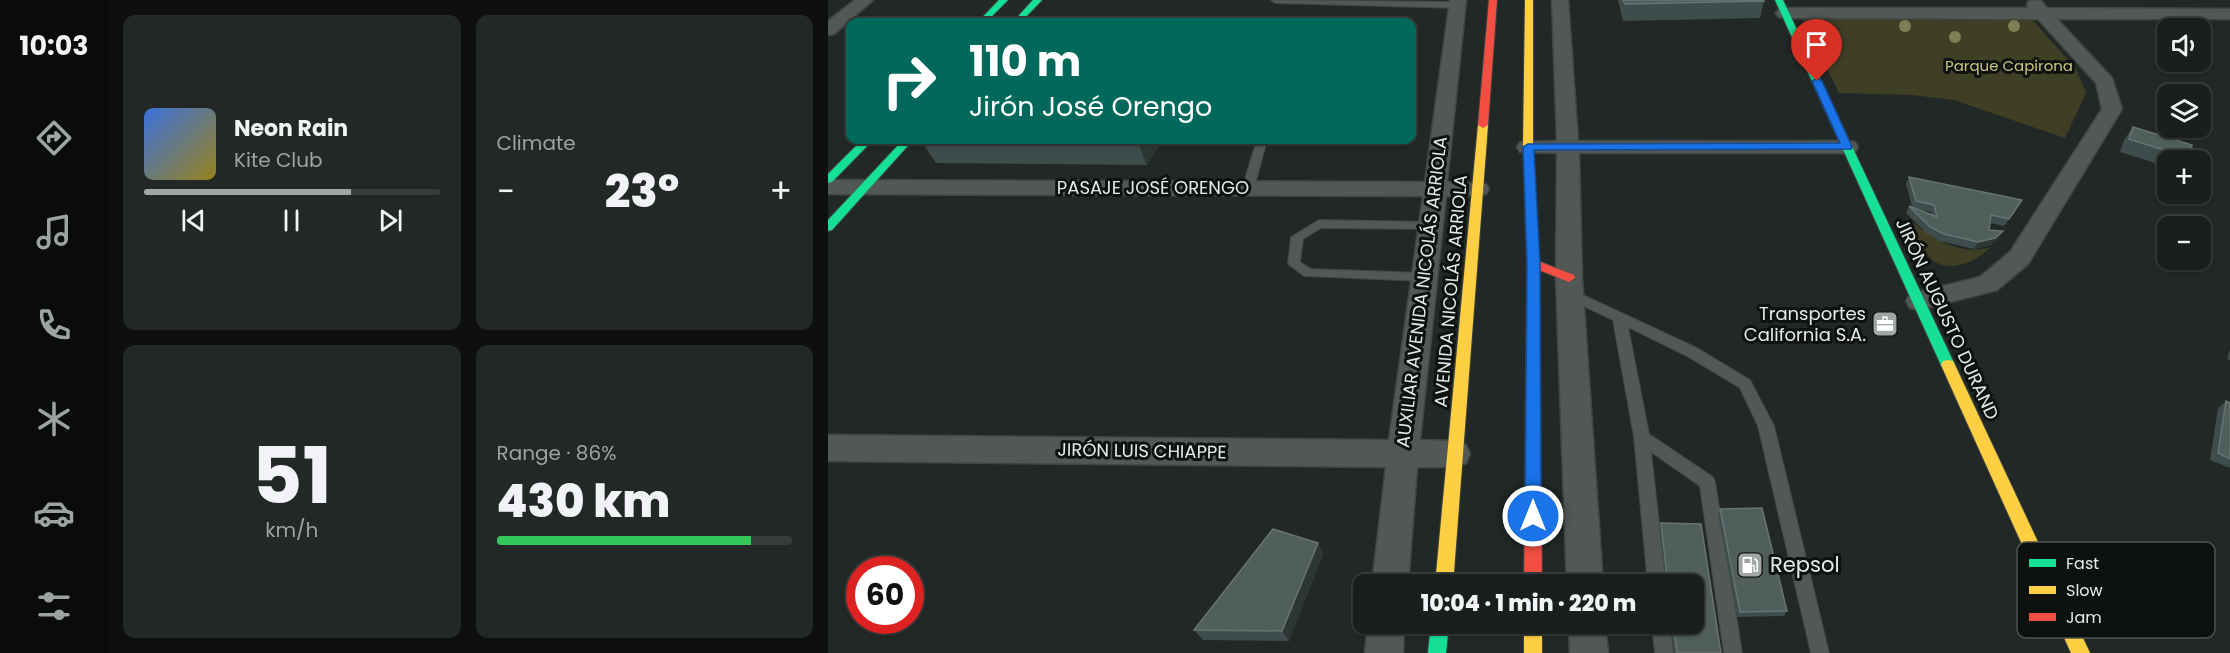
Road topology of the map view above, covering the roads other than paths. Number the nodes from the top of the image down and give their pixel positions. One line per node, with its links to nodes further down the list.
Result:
1 (865, 0): 14 (street)
2 (1004, 0): 12 (main road)
3 (1038, 0): 13 (main road)
4 (1275, 0): 8 (lane)
5 (1493, 0): 26 (main road, AVENIDA NICOLÁS ARRIOLA)
6 (1529, 0): 18 (main road)
7 (1560, 0): 19 (street)
8 (1458, 3): 25 (street, AUXILIAR AVENIDA NICOLÁS ARRIOLA)
9 (1782, 6): 10 (street); 20 (main road, JIRÓN AUGUSTO DURAND)
10 (2037, 7): 11 (street); 32 (street)
11 (2230, 14)
12 (986, 18)
13 (1021, 18)
14 (828, 30)
15 (864, 144): 21 (main road)
16 (904, 144): 23 (main road)
17 (1261, 144): 24 (lane)
18 (1528, 147): 19 (street); 29 (main road)
19 (1568, 147): 20 (street); 31 (street)
20 (1847, 147): 32 (main road, JIRÓN AUGUSTO DURAND)
21 (828, 180)
22 (828, 188): 23 (street, PASAJE JOSÉ ORENGO)
23 (864, 188): 24 (street, PASAJE JOSÉ ORENGO); 28 (main road)
24 (1248, 188): 25 (street, PASAJE JOSÉ ORENGO)
25 (1434, 189): 26 (street, PASAJE JOSÉ ORENGO); 27 (street, AUXILIAR AVENIDA NICOLÁS ARRIOLA)
26 (1478, 189): 37 (main road, AVENIDA NICOLÁS ARRIOLA)
27 (1430, 225): 30 (street, AUXILIAR AVENIDA NICOLÁS ARRIOLA); 30 (lane)
28 (828, 226)
29 (1533, 263): 31 (main road); 41 (main road)
30 (1423, 277): 36 (street, AUXILIAR AVENIDA NICOLÁS ARRIOLA)
31 (1570, 286): 33 (lane); 42 (street)
32 (1919, 301): 38 (main road, JIRÓN AUGUSTO DURAND)
33 (1619, 317): 34 (lane); 56 (lane)
34 (1642, 436): 43 (lane); 55 (lane)
35 (828, 448): 36 (street, JIRÓN LUIS CHIAPPE)
36 (1402, 454): 37 (street, JIRÓN LUIS CHIAPPE); 39 (street, AUXILIAR AVENIDA NICOLÁS ARRIOLA)
37 (1455, 454): 40 (main road, AVENIDA NICOLÁS ARRIOLA)
38 (2030, 542)
39 (1391, 574)
40 (1445, 574)
41 (1533, 574)
42 (1584, 574)
43 (1656, 574)
44 (1385, 634): 50 (street)
45 (1439, 634): 51 (main road)
46 (1533, 634): 52 (main road)
47 (1588, 634): 53 (street)
48 (1662, 634): 54 (lane)
49 (2074, 638): 57 (main road, JIRÓN AUGUSTO DURAND)
50 (1384, 653)
51 (1437, 653)
52 (1533, 653)
53 (1589, 653)
54 (1664, 653)
55 (1733, 653)
56 (1820, 653)
57 (2081, 653)

